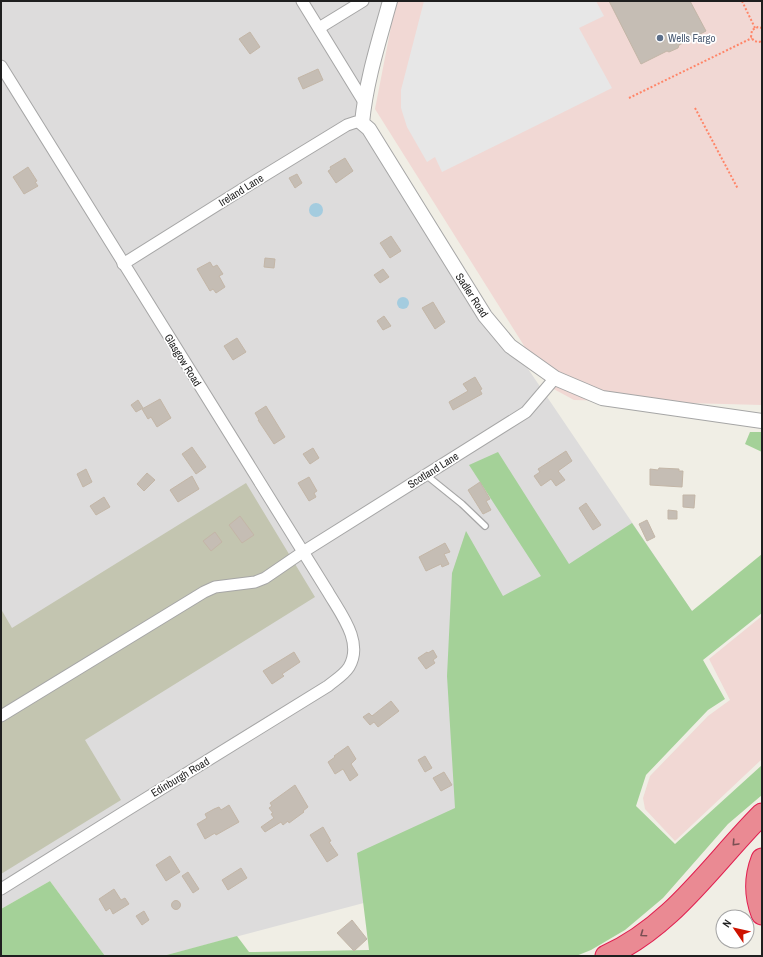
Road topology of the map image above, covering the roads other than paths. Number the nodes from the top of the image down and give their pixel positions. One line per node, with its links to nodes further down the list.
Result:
1 (302, 1): 4 (street)
2 (363, 1): 4 (street)
3 (390, 1): 6 (street)
4 (319, 28): 6 (street)
5 (1, 66): 8 (street, Glasgow Road)
6 (364, 102): 7 (street)
7 (362, 123): 8 (street, Ireland Lane); 9 (street, Sadler Road)
8 (123, 264): 13 (street, Glasgow Road)
9 (555, 378): 10 (street, Sadler Road); 11 (street, Scotland Lane)
10 (762, 421)
11 (426, 475): 12 (lane); 13 (street, Scotland Lane)
12 (485, 526)
13 (302, 552): 14 (street, Glasgow Road); 15 (street, Scotland Lane)
14 (352, 659): 18 (street, Edinburgh Road)
15 (1, 716)
16 (762, 814): 20 (highway, one-way to 20)
17 (762, 859): 19 (highway)
18 (1, 889)
19 (762, 914)
20 (606, 956)

